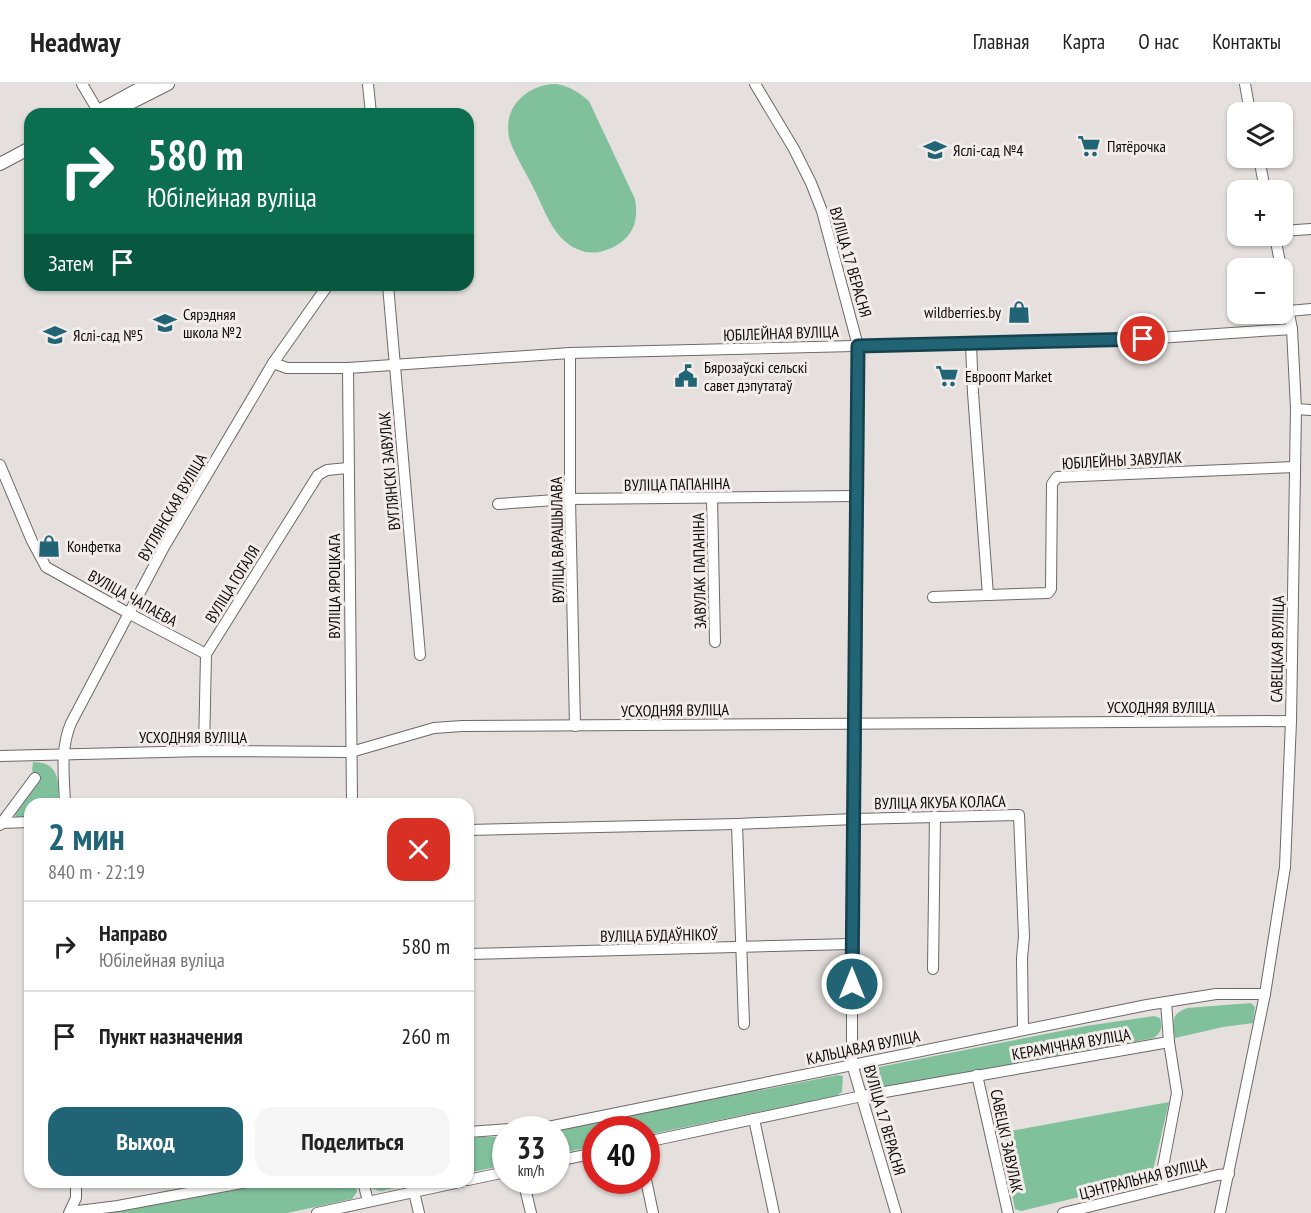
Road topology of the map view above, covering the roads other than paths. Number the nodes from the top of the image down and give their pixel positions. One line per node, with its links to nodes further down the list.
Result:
1 (82, 84): 8 (street)
2 (148, 84): 9 (main road)
3 (168, 84): 10 (main road)
4 (368, 84): 11 (street)
5 (756, 84): 25 (street, ВУЛІЦА 17 ВЕРАСНЯ)
6 (1245, 84): 7 (street)
7 (1248, 102)
8 (97, 108)
9 (108, 108)
10 (112, 108)
11 (370, 108)
12 (24, 151): 14 (main road)
13 (24, 160): 15 (main road)
14 (0, 164)
15 (0, 173)
16 (1311, 229): 17 (street)
17 (1293, 230)
18 (324, 291): 27 (street, ВУГЛЯНСКАЯ ВУЛІЦА)
19 (389, 291): 28 (street, ВУГЛЯНСКІ ЗАВУЛАК)
20 (1311, 309): 21 (street)
21 (1293, 311)
22 (1291, 324): 23 (street, САВЕЦКАЯ ВУЛІЦА)
23 (1292, 329): 24 (street, ЮБІЛЕЙНАЯ ВУЛІЦА); 30 (street, САВЕЦКАЯ ВУЛІЦА)
24 (971, 344): 25 (street, ЮБІЛЕЙНАЯ ВУЛІЦА); 39 (street)
25 (858, 346): 26 (street, ЮБІЛЕЙНАЯ ВУЛІЦА); 35 (street, ВУЛІЦА 17 ВЕРАСНЯ)
26 (570, 354): 28 (street, ЮБІЛЕЙНАЯ ВУЛІЦА); 37 (street, ВУЛІЦА ВАРАШЫЛАВА)
27 (273, 363): 29 (street, ЮБІЛЕЙНАЯ ВУЛІЦА); 41 (street, ВУГЛЯНСКАЯ ВУЛІЦА)
28 (395, 365): 29 (street, ЮБІЛЕЙНАЯ ВУЛІЦА); 44 (street, ВУГЛЯНСКІ ЗАВУЛАК)
29 (348, 368): 34 (street, ВУЛІЦА ЯРОЦКАГА)
30 (1296, 409): 31 (street); 33 (street, САВЕЦКАЯ ВУЛІЦА)
31 (1311, 410)
32 (0, 465): 41 (street, ВУЛІЦА ЧАПАЕВА)
33 (1295, 467): 39 (street, ЮБІЛЕЙНЫ ЗАВУЛАК); 45 (street, САВЕЦКАЯ ВУЛІЦА)
34 (348, 468): 43 (street, ВУЛІЦА ГОГАЛЯ); 49 (street, ВУЛІЦА ЯРОЦКАГА)
35 (856, 496): 36 (street, ВУЛІЦА ПАПАНІНА); 46 (street, ВУЛІЦА 17 ВЕРАСНЯ)
36 (712, 498): 37 (street, ВУЛІЦА ПАПАНІНА); 42 (street, ЗАВУЛАК ПАПАНІНА)
37 (570, 499): 38 (street, ВУЛІЦА ПАПАНІНА); 47 (street, ВУЛІЦА ВАРАШЫЛАВА)
38 (498, 504)
39 (988, 595): 40 (street, ЮБІЛЕЙНЫ ЗАВУЛАК)
40 (933, 597)
41 (130, 615): 43 (street, ВУЛІЦА ЧАПАЕВА); 50 (street, ВУГЛЯНСКАЯ ВУЛІЦА)
42 (715, 642)
43 (206, 654): 48 (street)
44 (420, 655)
45 (1291, 721): 46 (street, УСХОДНЯЯ ВУЛІЦА); 65 (street, САВЕЦКАЯ ВУЛІЦА)
46 (856, 723): 47 (street, УСХОДНЯЯ ВУЛІЦА); 56 (street, ВУЛІЦА 17 ВЕРАСНЯ)
47 (575, 726): 49 (street, УСХОДНЯЯ ВУЛІЦА)
48 (204, 751): 49 (street, УСХОДНЯЯ ВУЛІЦА); 50 (street, УСХОДНЯЯ ВУЛІЦА)
49 (351, 752): 54 (street, ВУЛІЦА ЯРОЦКАГА)
50 (63, 753): 51 (street, УСХОДНЯЯ ВУЛІЦА); 53 (street, ВУГЛЯНСКАЯ ВУЛІЦА)
51 (0, 756)
52 (35, 778): 58 (street)
53 (64, 798)
54 (352, 798)
55 (935, 816): 56 (street, ВУЛІЦА ЯКУБА КОЛАСА); 64 (street); 68 (street, ВУЛІЦА ЯКУБА КОЛАСА)
56 (854, 819): 59 (street, ВУЛІЦА ЯКУБА КОЛАСА); 61 (street, ВУЛІЦА 17 ВЕРАСНЯ)
57 (24, 822): 58 (street)
58 (1, 824)
59 (737, 824): 60 (street, ВУЛІЦА ЯКУБА КОЛАСА); 62 (street)
60 (474, 830)
61 (852, 944): 62 (street, ВУЛІЦА БУДАЎНІКОЎ); 70 (street, ВУЛІЦА 17 ВЕРАСНЯ)
62 (741, 948): 63 (street, ВУЛІЦА БУДАЎНІКОЎ); 67 (street)
63 (474, 954)
64 (933, 969)
65 (1265, 994): 66 (street, КАЛЬЦАВАЯ ВУЛІЦА); 76 (street, САВЕЦКАЯ ВУЛІЦА)
66 (1166, 1002): 68 (street, КАЛЬЦАВАЯ ВУЛІЦА); 69 (street)
67 (744, 1024)
68 (1023, 1029): 70 (street, КАЛЬЦАВАЯ ВУЛІЦА)
69 (1169, 1042): 71 (street, КЕРАМІЧНАЯ ВУЛІЦА); 83 (street)
70 (852, 1064): 72 (street, ВУЛІЦА 17 ВЕРАСНЯ); 74 (street, КАЛЬЦАВАЯ ВУЛІЦА)
71 (977, 1076): 72 (street, КЕРАМІЧНАЯ ВУЛІЦА); 95 (street, САВЕЦКІ ЗАВУЛАК)
72 (862, 1096): 73 (street, КЕРАМІЧНАЯ ВУЛІЦА); 94 (street, ВУЛІЦА 17 ВЕРАСНЯ)
73 (754, 1119): 75 (street, КЕРАМІЧНАЯ ВУЛІЦА); 93 (street)
74 (474, 1132)
75 (660, 1139)
76 (1229, 1174): 83 (street, ЦЭНТРАЛЬНАЯ ВУЛІЦА); 97 (street, САВЕЦКАЯ ВУЛІЦА)
77 (492, 1175): 78 (street)
78 (474, 1179)
79 (76, 1188): 88 (street)
80 (215, 1188): 88 (street)
81 (365, 1188): 87 (street)
82 (432, 1188): 84 (street)
83 (1163, 1188): 96 (street, ЦЭНТРАЛЬНАЯ ВУЛІЦА)
84 (414, 1192): 87 (street); 90 (street)
85 (526, 1194): 91 (street)
86 (649, 1194): 92 (street)
87 (368, 1201): 89 (street)
88 (70, 1213)
89 (317, 1213)
90 (419, 1213)
91 (531, 1213)
92 (653, 1213)
93 (774, 1213)
94 (896, 1213)
95 (1008, 1213)
96 (1063, 1213)
97 (1220, 1213)

